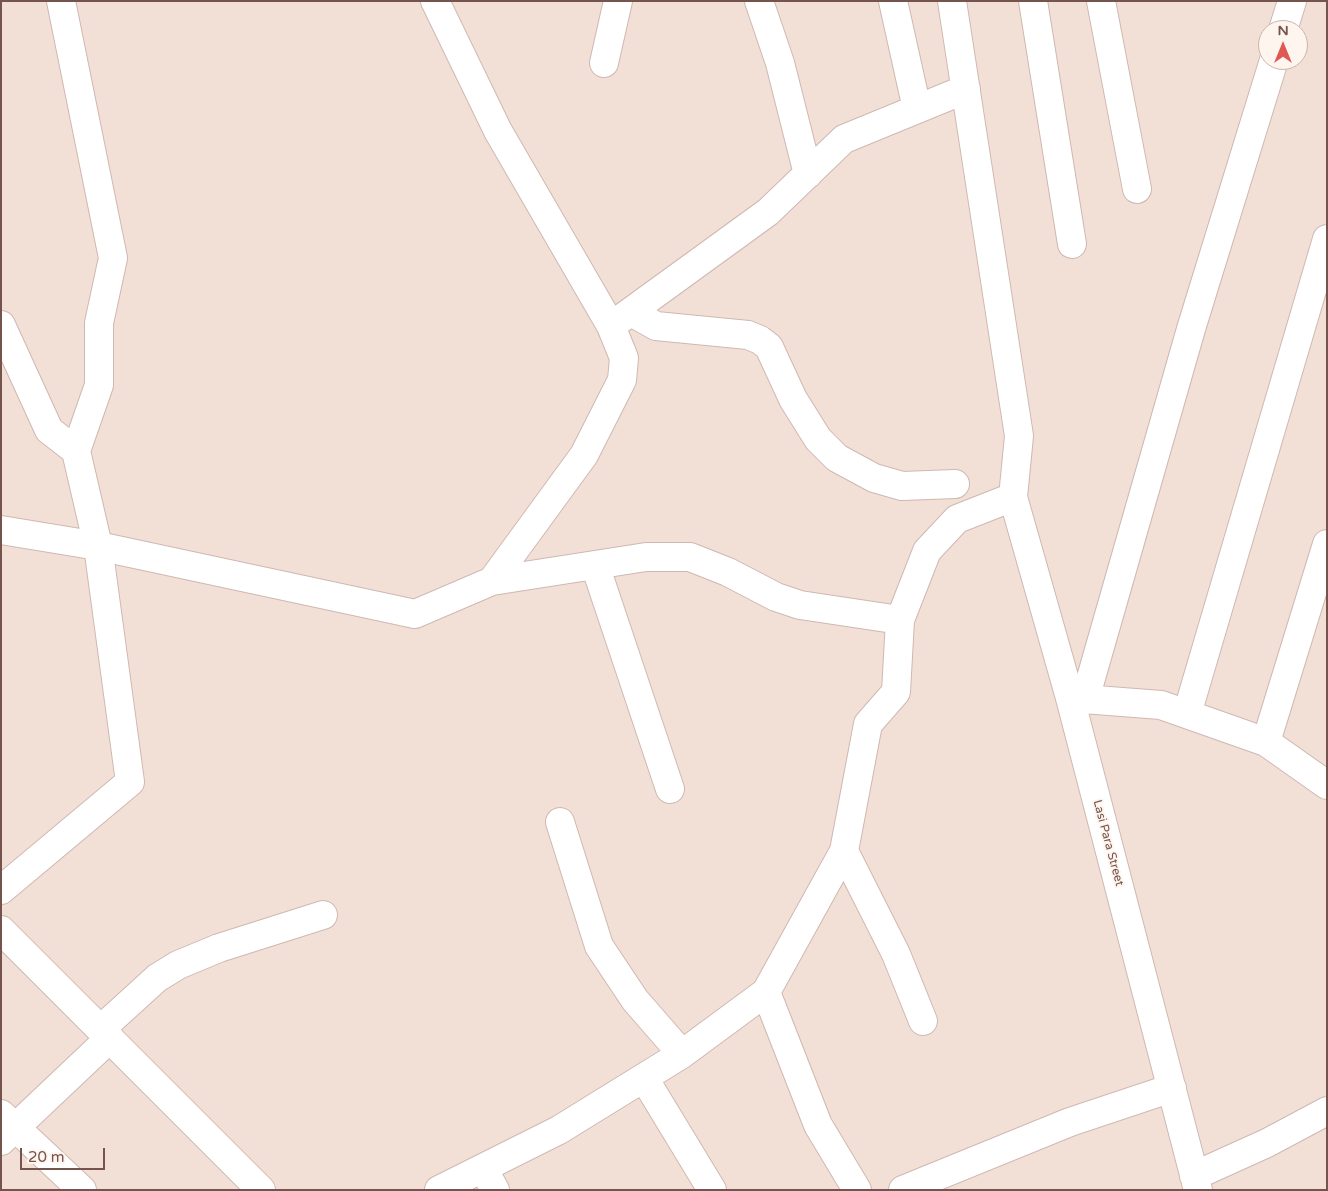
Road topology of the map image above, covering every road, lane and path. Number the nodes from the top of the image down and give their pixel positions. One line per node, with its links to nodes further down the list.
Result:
1 (61, 1): 21 (street)
2 (436, 1): 19 (street)
3 (618, 1): 11 (street)
4 (759, 1): 15 (street)
5 (892, 1): 14 (street)
6 (952, 1): 13 (street)
7 (1033, 1): 18 (street)
8 (1101, 1): 16 (street)
9 (1292, 1): 10 (street)
10 (1286, 20)
11 (604, 63)
12 (1271, 70): 30 (street)
13 (966, 89): 14 (street); 23 (street)
14 (917, 109): 15 (street)
15 (808, 174): 19 (street)
16 (1137, 189)
17 (1327, 239): 31 (street)
18 (1072, 244)
19 (621, 319): 22 (street); 28 (street)
20 (1, 325): 21 (street)
21 (76, 451): 26 (street)
22 (956, 484)
23 (1013, 497): 29 (street); 30 (street, Lasi Para Street)
24 (1, 530): 26 (street)
25 (1327, 544): 32 (street)
26 (98, 546): 28 (street); 37 (street)
27 (595, 565): 28 (street); 29 (street); 34 (street)
28 (492, 581)
29 (900, 620): 36 (street)
30 (1077, 698): 31 (street); 45 (street, Lasi Para Street)
31 (1187, 714): 32 (street)
32 (1266, 742): 33 (street)
33 (1327, 785)
34 (670, 790)
35 (560, 822): 43 (street)
36 (844, 851): 40 (street); 41 (street)
37 (1, 890)
38 (323, 915): 42 (street)
39 (1, 930): 42 (street)
40 (766, 992): 43 (street); 54 (street)
41 (923, 1021)
42 (105, 1034): 47 (street); 51 (street)
43 (682, 1054): 44 (street)
44 (644, 1078): 48 (street); 53 (street)
45 (1172, 1088): 49 (street, Lasi Para Street); 55 (street)
46 (1327, 1111): 49 (street)
47 (6, 1128): 50 (street)
48 (489, 1179): 52 (street)
49 (1196, 1183)
50 (82, 1190)
51 (261, 1190)
52 (439, 1190)
53 (712, 1190)
54 (857, 1190)
55 (903, 1190)

